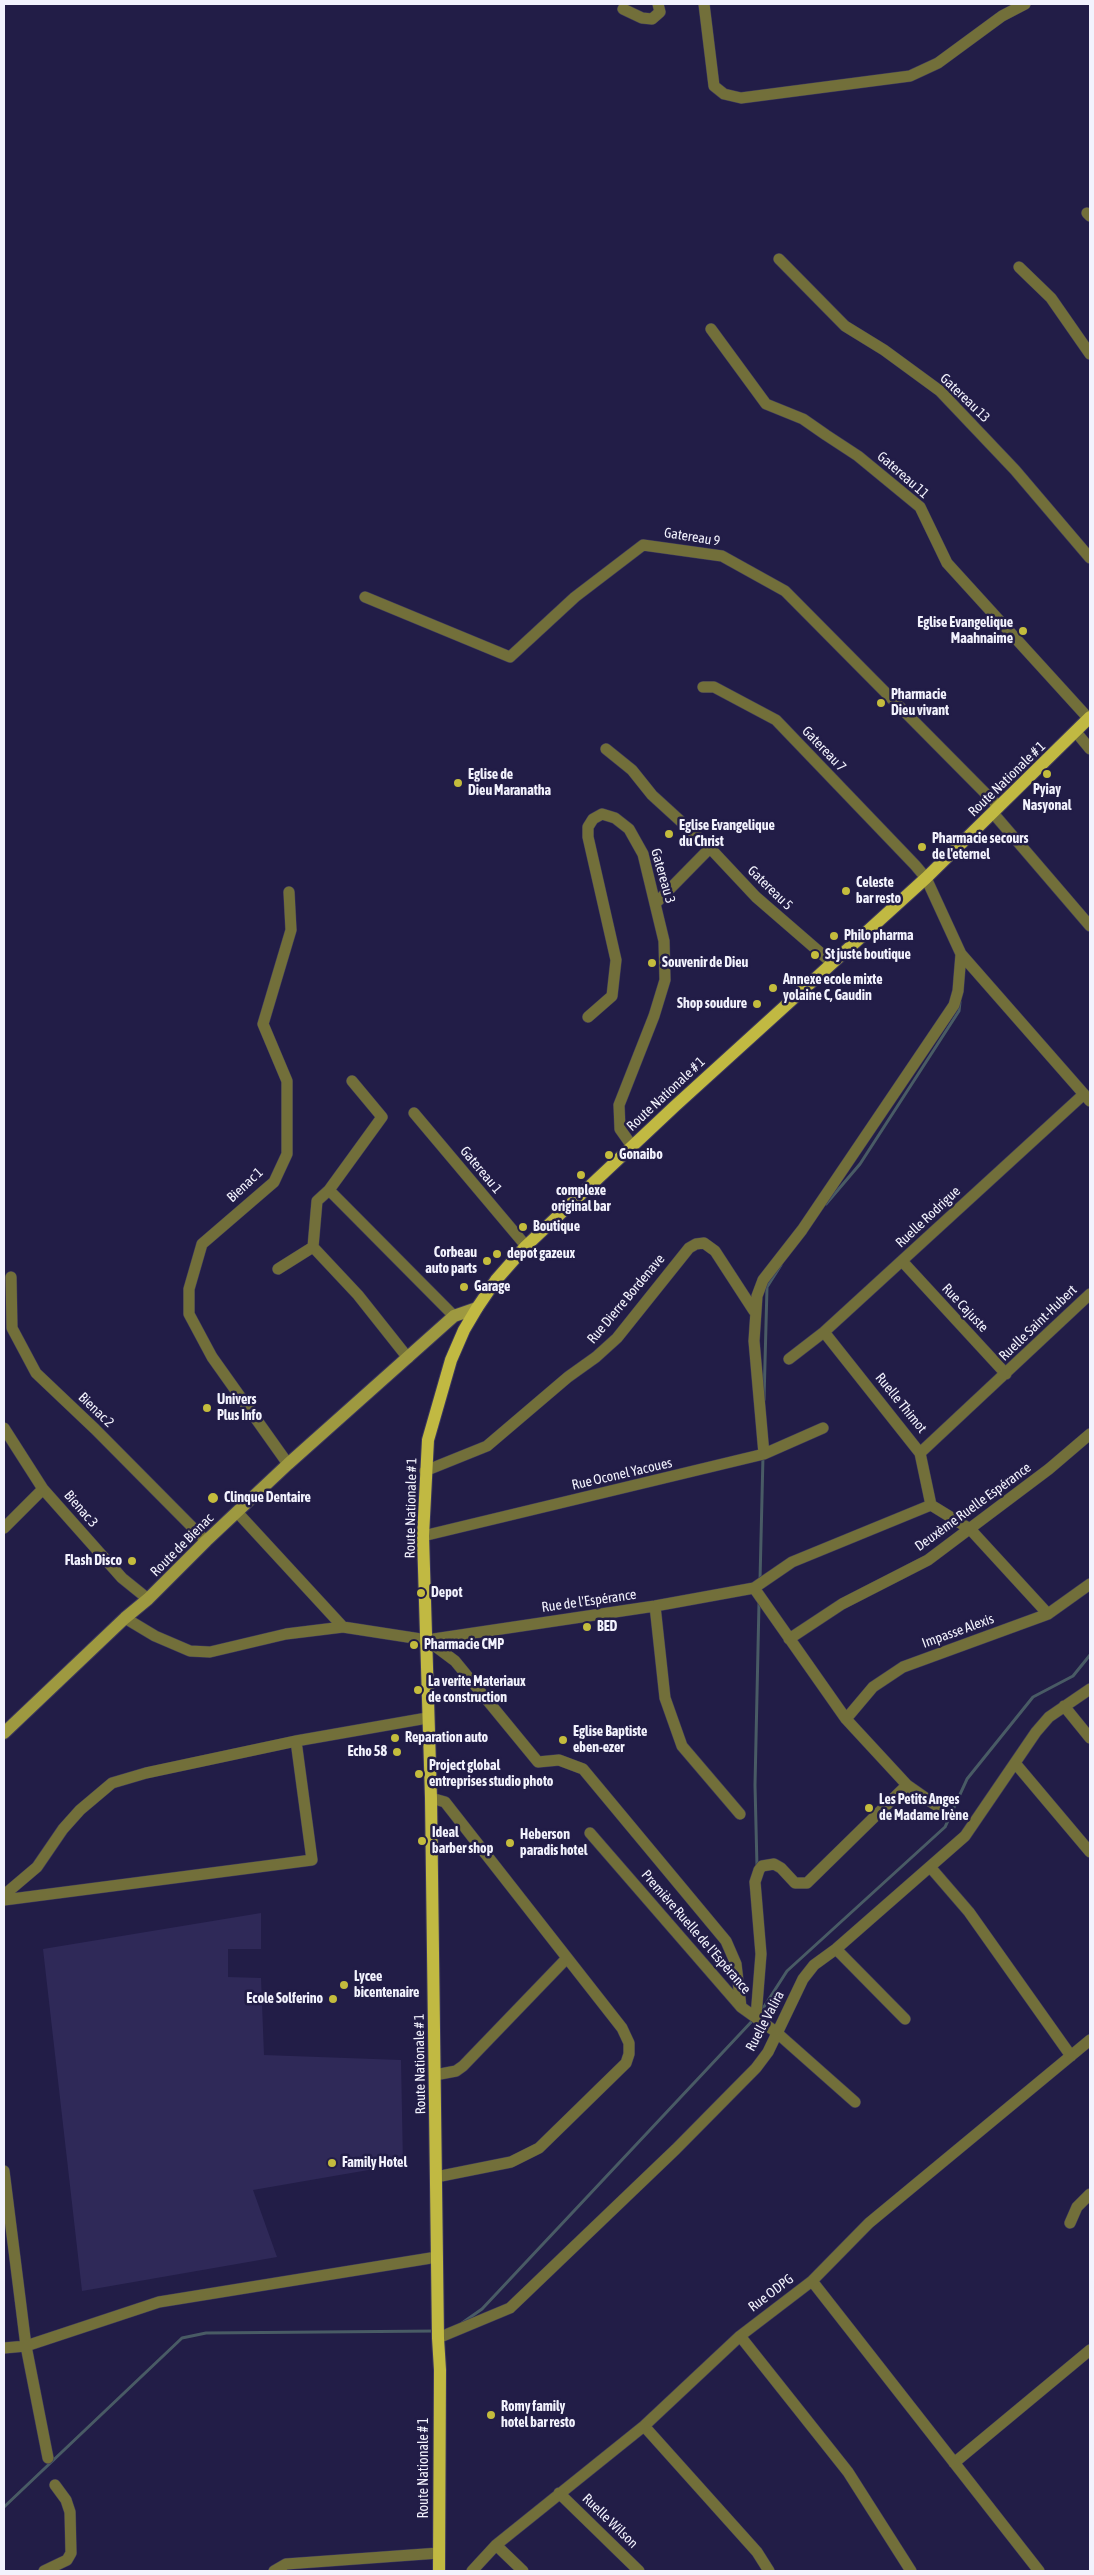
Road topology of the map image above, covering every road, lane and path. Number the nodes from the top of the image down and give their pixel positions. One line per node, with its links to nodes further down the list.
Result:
1 (658, 4): 4 (street)
2 (704, 4): 3 (street)
3 (1025, 4)
4 (623, 9)
5 (779, 259): 9 (street, Gatereau 13)
6 (1019, 267): 8 (street)
7 (711, 329): 12 (street, Gatereau 11)
8 (1090, 354)
9 (1090, 558)
10 (365, 596): 16 (street, Gatereau 9)
11 (703, 688): 18 (street, Gatereau 7)
12 (1089, 718): 13 (main road, Route Nationale # 1)
13 (1076, 732): 14 (street); 16 (main road, Route Nationale # 1)
14 (1090, 748)
15 (606, 749): 17 (street, Gatereau 5)
16 (996, 810): 18 (main road, Route Nationale # 1); 21 (street)
17 (710, 848): 20 (street); 23 (street, Gatereau 5)
18 (926, 878): 22 (street, Gatereau 7); 23 (main road, Route Nationale # 1)
19 (289, 892): 48 (street, Bienac 1)
20 (655, 904): 24 (street, Gatereau 3); 28 (street, Gatereau 3)
21 (1090, 926)
22 (961, 954): 26 (street); 37 (street)
23 (831, 962): 28 (main road, Route Nationale # 1)
24 (588, 1017)
25 (352, 1081): 29 (street)
26 (1087, 1097): 32 (street, Ruelle Rodrigue)
27 (414, 1113): 30 (street, Gatereau 1)
28 (632, 1146): 30 (main road, Route Nationale # 1)
29 (329, 1190): 31 (street); 38 (street)
30 (526, 1246): 36 (main road, Route Nationale # 1)
31 (313, 1247): 33 (street); 40 (street)
32 (902, 1261): 39 (street, Ruelle Rodrigue); 42 (street, Rue Cajuste)
33 (278, 1269)
34 (11, 1277): 56 (street, Bienac 2)
35 (1090, 1294): 42 (street, Ruelle Saint-Hubert)
36 (477, 1308): 38 (main road, Route de Bienac); 49 (main road, Route Nationale # 1)
37 (754, 1311): 47 (street); 49 (street, Rue Dierre Bordenave)
38 (454, 1316): 40 (main road, Route de Bienac)
39 (824, 1332): 41 (street, Ruelle Rodrigue); 46 (street, Ruelle Thimot)
40 (408, 1358): 48 (main road, Route de Bienac)
41 (788, 1359)
42 (1006, 1374): 46 (street, Ruelle Saint-Hubert)
43 (4, 1428): 50 (street, Bienac 3)
44 (823, 1428): 47 (street, Rue Oconel Yacoues)
45 (1090, 1434): 54 (street, Deuxème Ruelle Espérance)
46 (920, 1453): 51 (street, Ruelle Thimot)
47 (764, 1454): 55 (street, Rue Oconel Yacoues)
48 (288, 1464): 52 (main road, Route de Bienac)
49 (425, 1471): 55 (main road, Route Nationale # 1)
50 (43, 1489): 53 (street); 59 (street, Bienac 3)
51 (931, 1505): 54 (street); 58 (street)
52 (237, 1512): 56 (main road, Route de Bienac); 63 (street)
53 (4, 1528)
54 (970, 1529): 61 (street); 64 (street, Deuxème Ruelle Espérance)
55 (423, 1536): 65 (main road, Route Nationale # 1)
56 (206, 1541): 59 (main road, Route de Bienac)
57 (1090, 1584): 61 (street, Impasse Alexis)
58 (754, 1588): 60 (street, Rue de l'Espérance); 64 (street)
59 (148, 1599): 62 (main road, Route de Bienac)
60 (655, 1606): 65 (street, Rue de l'Espérance); 77 (street)
61 (1048, 1614): 69 (street, Impasse Alexis)
62 (125, 1618): 63 (street); 70 (main road, Route de Bienac)
63 (343, 1627): 65 (street)
64 (789, 1639): 69 (street)
65 (427, 1640): 68 (main road, Route Nationale # 1); 85 (street)
66 (1090, 1689): 67 (street, Ruelle Valira)
67 (1064, 1706): 71 (street); 73 (street, Ruelle Valira)
68 (427, 1718): 72 (street); 75 (main road, Route Nationale # 1)
69 (846, 1719): 74 (street)
70 (4, 1733)
71 (1090, 1738)
72 (296, 1741): 81 (street); 82 (street)
73 (1015, 1763): 79 (street); 80 (street, Ruelle Valira)
74 (907, 1785): 76 (street); 86 (street)
75 (431, 1798): 84 (street); 91 (main road, Route Nationale # 1)
76 (937, 1806)
77 (740, 1814)
78 (590, 1833): 85 (street, Première Ruelle de l'Espérance)
79 (1090, 1852)
80 (931, 1868): 83 (street, Ruelle Valira); 90 (street)
81 (4, 1895)
82 (4, 1900)
83 (836, 1948): 87 (street); 88 (street, Ruelle Valira)
84 (567, 1958): 91 (street); 94 (street)
85 (741, 2007): 86 (street, Première Ruelle de l'Espérance)
86 (756, 2017): 88 (street, Première Ruelle de l'Espérance)
87 (905, 2019)
88 (776, 2032): 92 (street, Première Ruelle de l'Espérance); 100 (street, Ruelle Valira)
89 (1090, 2040): 90 (street, Rue ODPG)
90 (1071, 2056): 98 (street, Rue ODPG)
91 (435, 2075): 94 (main road, Route Nationale # 1)
92 (854, 2102)
93 (4, 2171): 101 (street)
94 (436, 2177): 97 (main road, Route Nationale # 1)
95 (1090, 2194): 96 (street)
96 (1070, 2222)
97 (437, 2257): 100 (main road, Route Nationale # 1); 101 (street)
98 (812, 2281): 99 (street, Rue ODPG); 106 (street)
99 (740, 2336): 104 (street, Rue ODPG); 118 (street)
100 (438, 2338): 110 (main road, Route Nationale # 1)
101 (26, 2346): 102 (street); 105 (street)
102 (4, 2348)
103 (1090, 2350): 106 (street)
104 (644, 2426): 108 (street, Rue ODPG); 117 (street)
105 (48, 2458)
106 (954, 2463): 119 (street)
107 (55, 2485): 111 (street)
108 (559, 2493): 109 (street, Rue ODPG); 116 (street, Ruelle Wilson)
109 (496, 2545): 114 (street, Rue ODPG); 115 (street)
110 (439, 2554): 112 (street); 113 (main road, Route Nationale # 1)
111 (44, 2571)
112 (274, 2571)
113 (439, 2571)
114 (472, 2571)
115 (523, 2571)
116 (639, 2571)
117 (769, 2571)
118 (911, 2571)
119 (1039, 2571)

